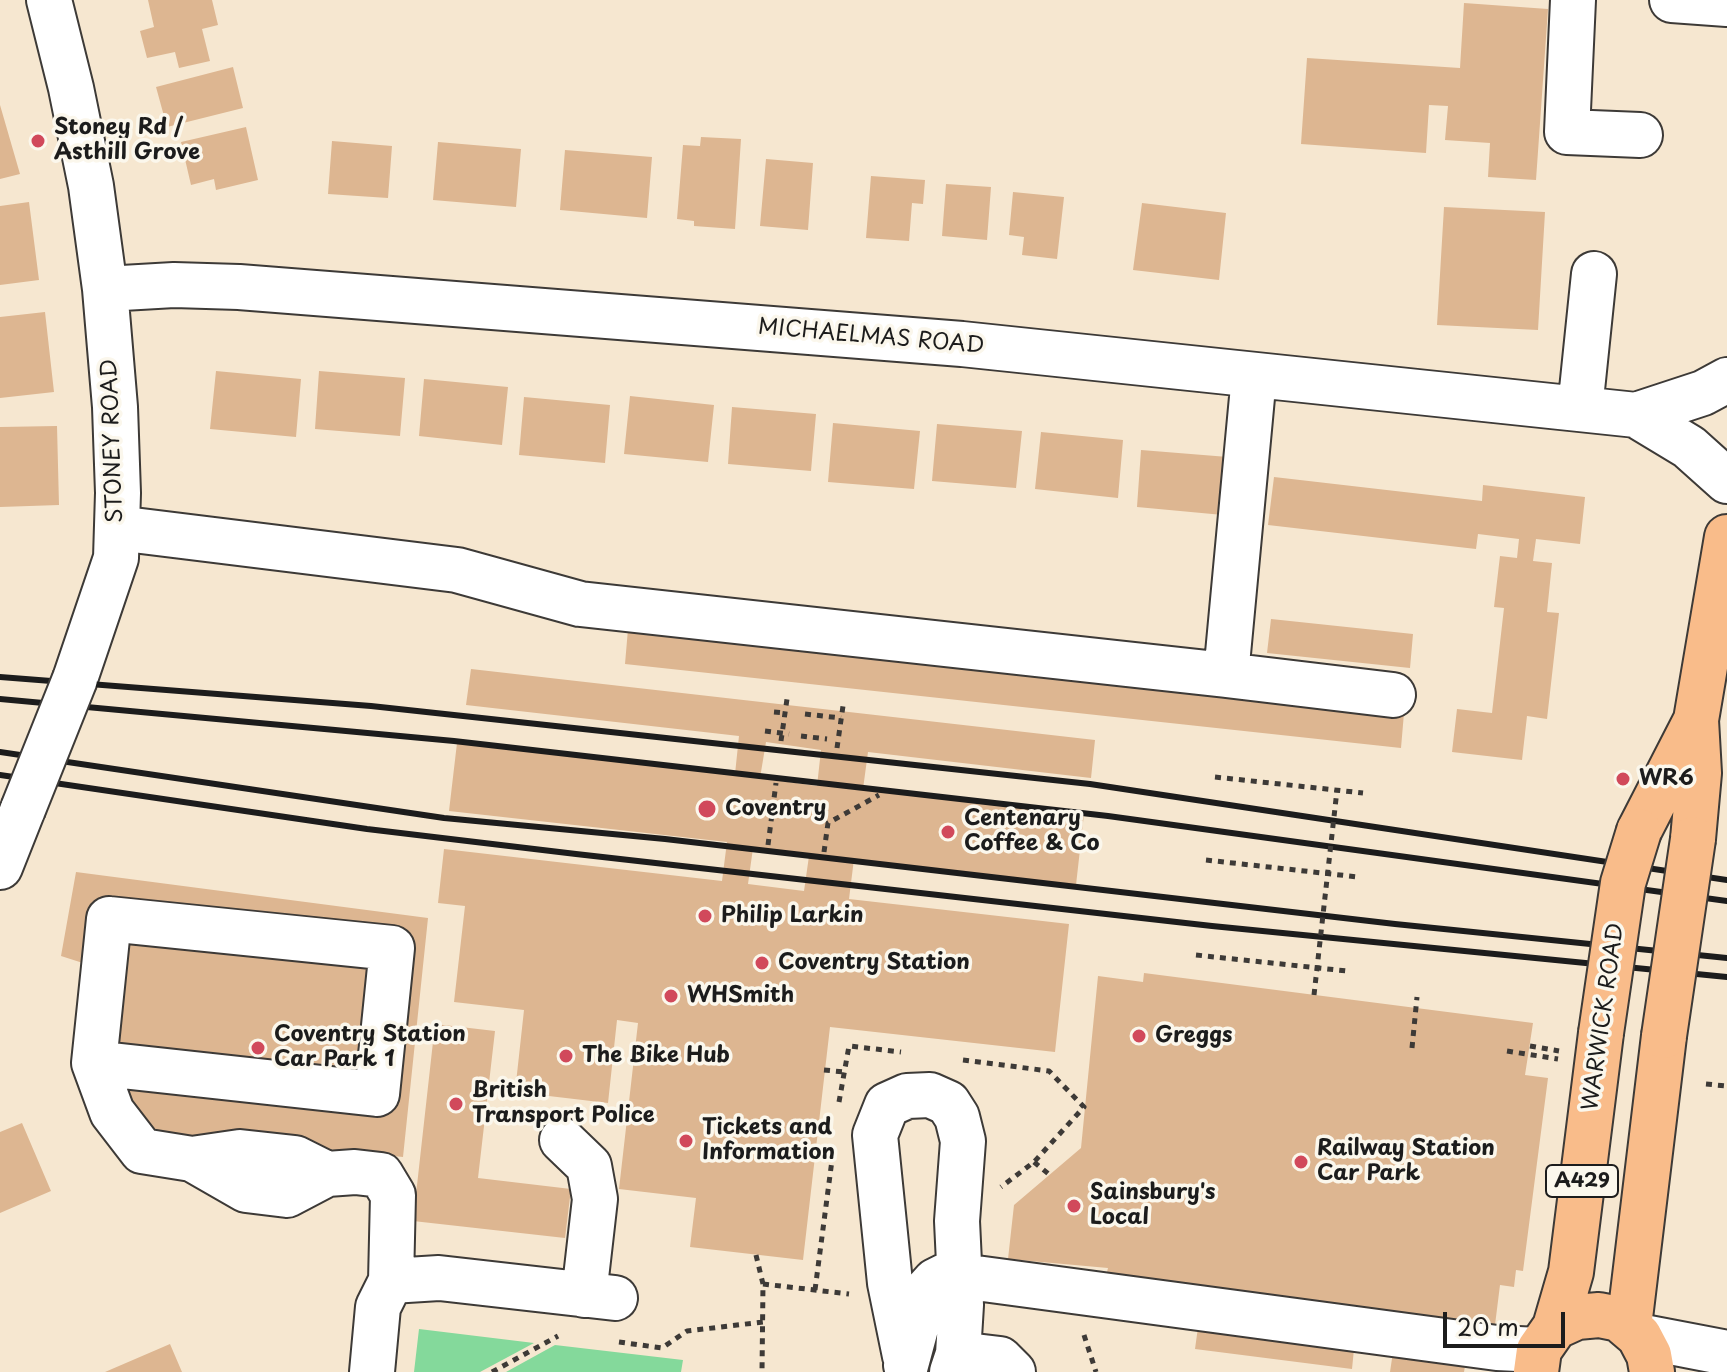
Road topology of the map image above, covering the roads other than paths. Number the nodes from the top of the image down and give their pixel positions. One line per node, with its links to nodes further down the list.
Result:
1 (49, 0): 7 (street, STONEY ROAD)
2 (1573, 0): 5 (street)
3 (1672, 0): 4 (street)
4 (1727, 4)
5 (1640, 135)
6 (1594, 274): 10 (street)
7 (105, 289): 8 (street, MICHAELMAS ROAD); 14 (street, STONEY ROAD)
8 (1254, 376): 10 (street, MICHAELMAS ROAD); 15 (street)
9 (1727, 380): 11 (street, MICHAELMAS ROAD)
10 (1580, 409): 11 (street, MICHAELMAS ROAD)
11 (1636, 415): 12 (street, MICHAELMAS ROAD)
12 (1727, 481)
13 (1727, 537): 17 (main road, WARWICK ROAD / A429)
14 (116, 543): 15 (street); 19 (street, STONEY ROAD, bridge)
15 (1226, 675): 16 (street)
16 (1393, 695)
17 (1696, 720): 18 (main road, WARWICK ROAD / A429); 25 (main road, WARWICK ROAD / A429, bridge)
18 (1713, 774): 24 (main road, WARWICK ROAD / A429, bridge)
19 (0, 867)
20 (94, 1063): 20 (street); 23 (street)
21 (562, 1140): 23 (street)
22 (961, 1276): 25 (street); 27 (street); 28 (street); 28 (street)
23 (391, 1281): 29 (street)
24 (1640, 1345): 25 (main road); 26 (street)
25 (1543, 1350)
26 (1727, 1353)
27 (955, 1363): 30 (street)
28 (908, 1368)
29 (372, 1372)
30 (1013, 1372)

